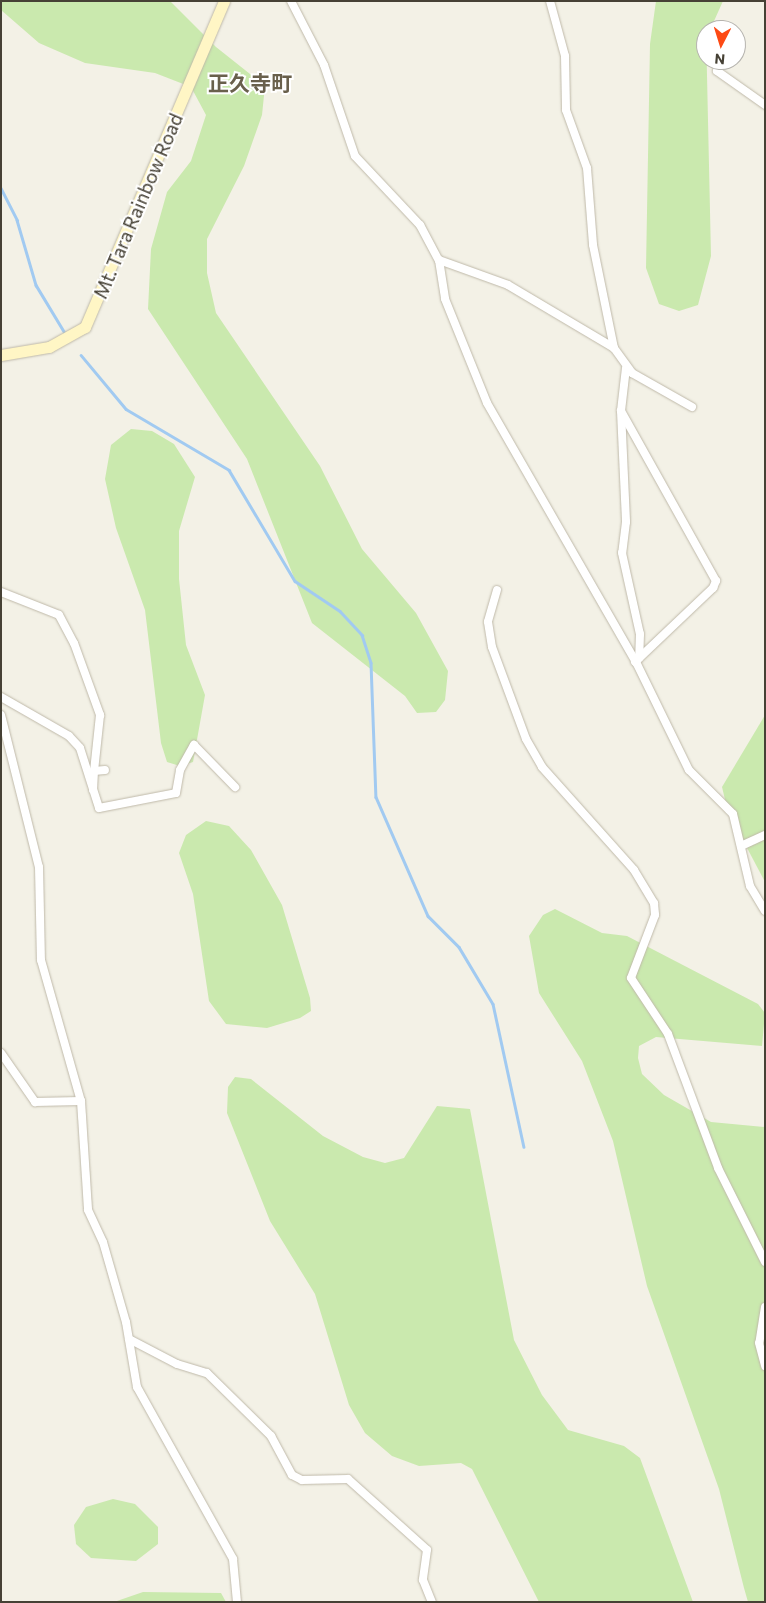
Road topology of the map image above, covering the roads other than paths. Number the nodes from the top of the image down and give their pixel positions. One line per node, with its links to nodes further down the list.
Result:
1 (224, 1): 8 (street, Mt. Tara Rainbow Road)
2 (291, 1): 6 (street)
3 (550, 1): 7 (street)
4 (716, 70): 5 (street)
5 (765, 105)
6 (439, 260): 7 (street); 14 (street)
7 (614, 348): 9 (street)
8 (1, 355)
9 (626, 368): 10 (street); 11 (street)
10 (692, 407)
11 (621, 411): 14 (street); 14 (street)
12 (496, 590): 26 (street)
13 (1, 592): 18 (street)
14 (637, 660): 22 (street)
15 (1, 697): 20 (street)
16 (1, 715): 25 (street)
17 (105, 770): 18 (street)
18 (94, 771): 20 (street)
19 (235, 787): 20 (street)
20 (93, 794)
21 (765, 835): 22 (street)
22 (741, 846): 23 (street)
23 (765, 911)
24 (1, 1053): 25 (street)
25 (81, 1101): 28 (street)
26 (765, 1262)
27 (765, 1306): 29 (street)
28 (129, 1339): 30 (street); 31 (street)
29 (765, 1366)
30 (237, 1602)
31 (432, 1602)

